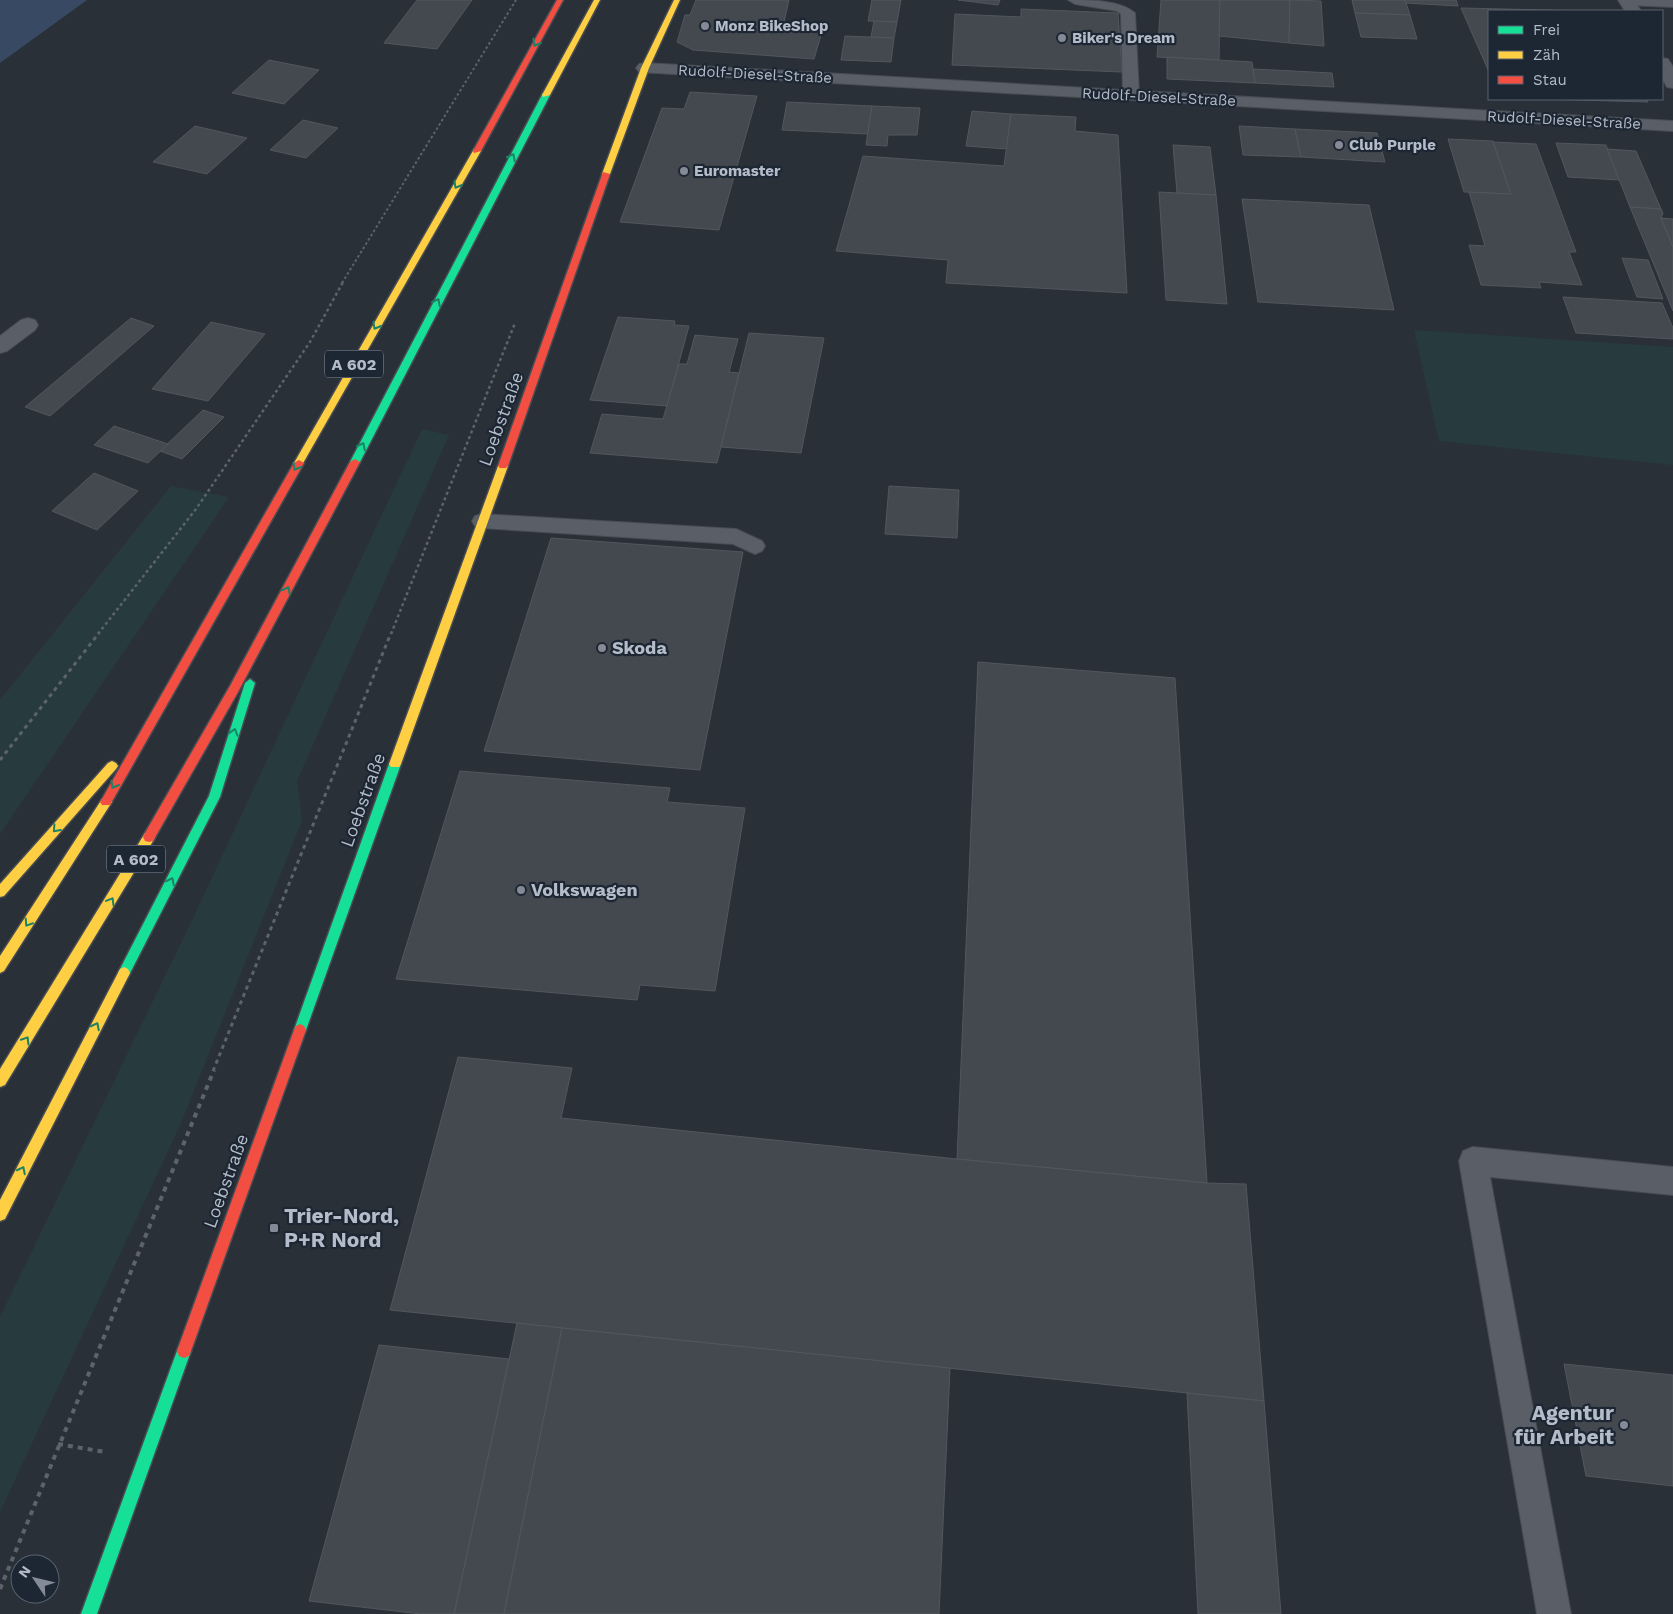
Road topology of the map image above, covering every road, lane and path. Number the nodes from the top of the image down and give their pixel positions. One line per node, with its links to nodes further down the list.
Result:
1 (516, 0): 20 (path)
2 (560, 0): 19 (main road, A 602, one-way to 19)
3 (597, 0): 18 (main road, A 602, one-way to 3)
4 (677, 0): 9 (main road, Loebstraße)
5 (1074, 0): 11 (lane)
6 (1627, 0): 7 (lane)
7 (1673, 3)
8 (1663, 65): 10 (street)
9 (645, 68): 11 (street, Rudolf-Diesel-Straße); 16 (main road, Loebstraße)
10 (1673, 83)
11 (1131, 95): 12 (street, Rudolf-Diesel-Straße)
12 (1673, 126)
13 (28, 325): 14 (street)
14 (0, 346)
15 (472, 433): 26 (path)
16 (482, 521): 17 (lane); 27 (main road, Loebstraße)
17 (755, 546)
18 (265, 633): 23 (main road, A 602, one-way to 18); 25 (main road, one-way to 18)
19 (146, 728): 21 (main road, one-way to 21); 22 (main road, A 602, one-way to 22)
20 (0, 760)
21 (0, 892)
22 (0, 967)
23 (0, 1081)
24 (1673, 1181): 28 (lane)
25 (0, 1214)
26 (0, 1590)
27 (88, 1614)
28 (1554, 1614)

